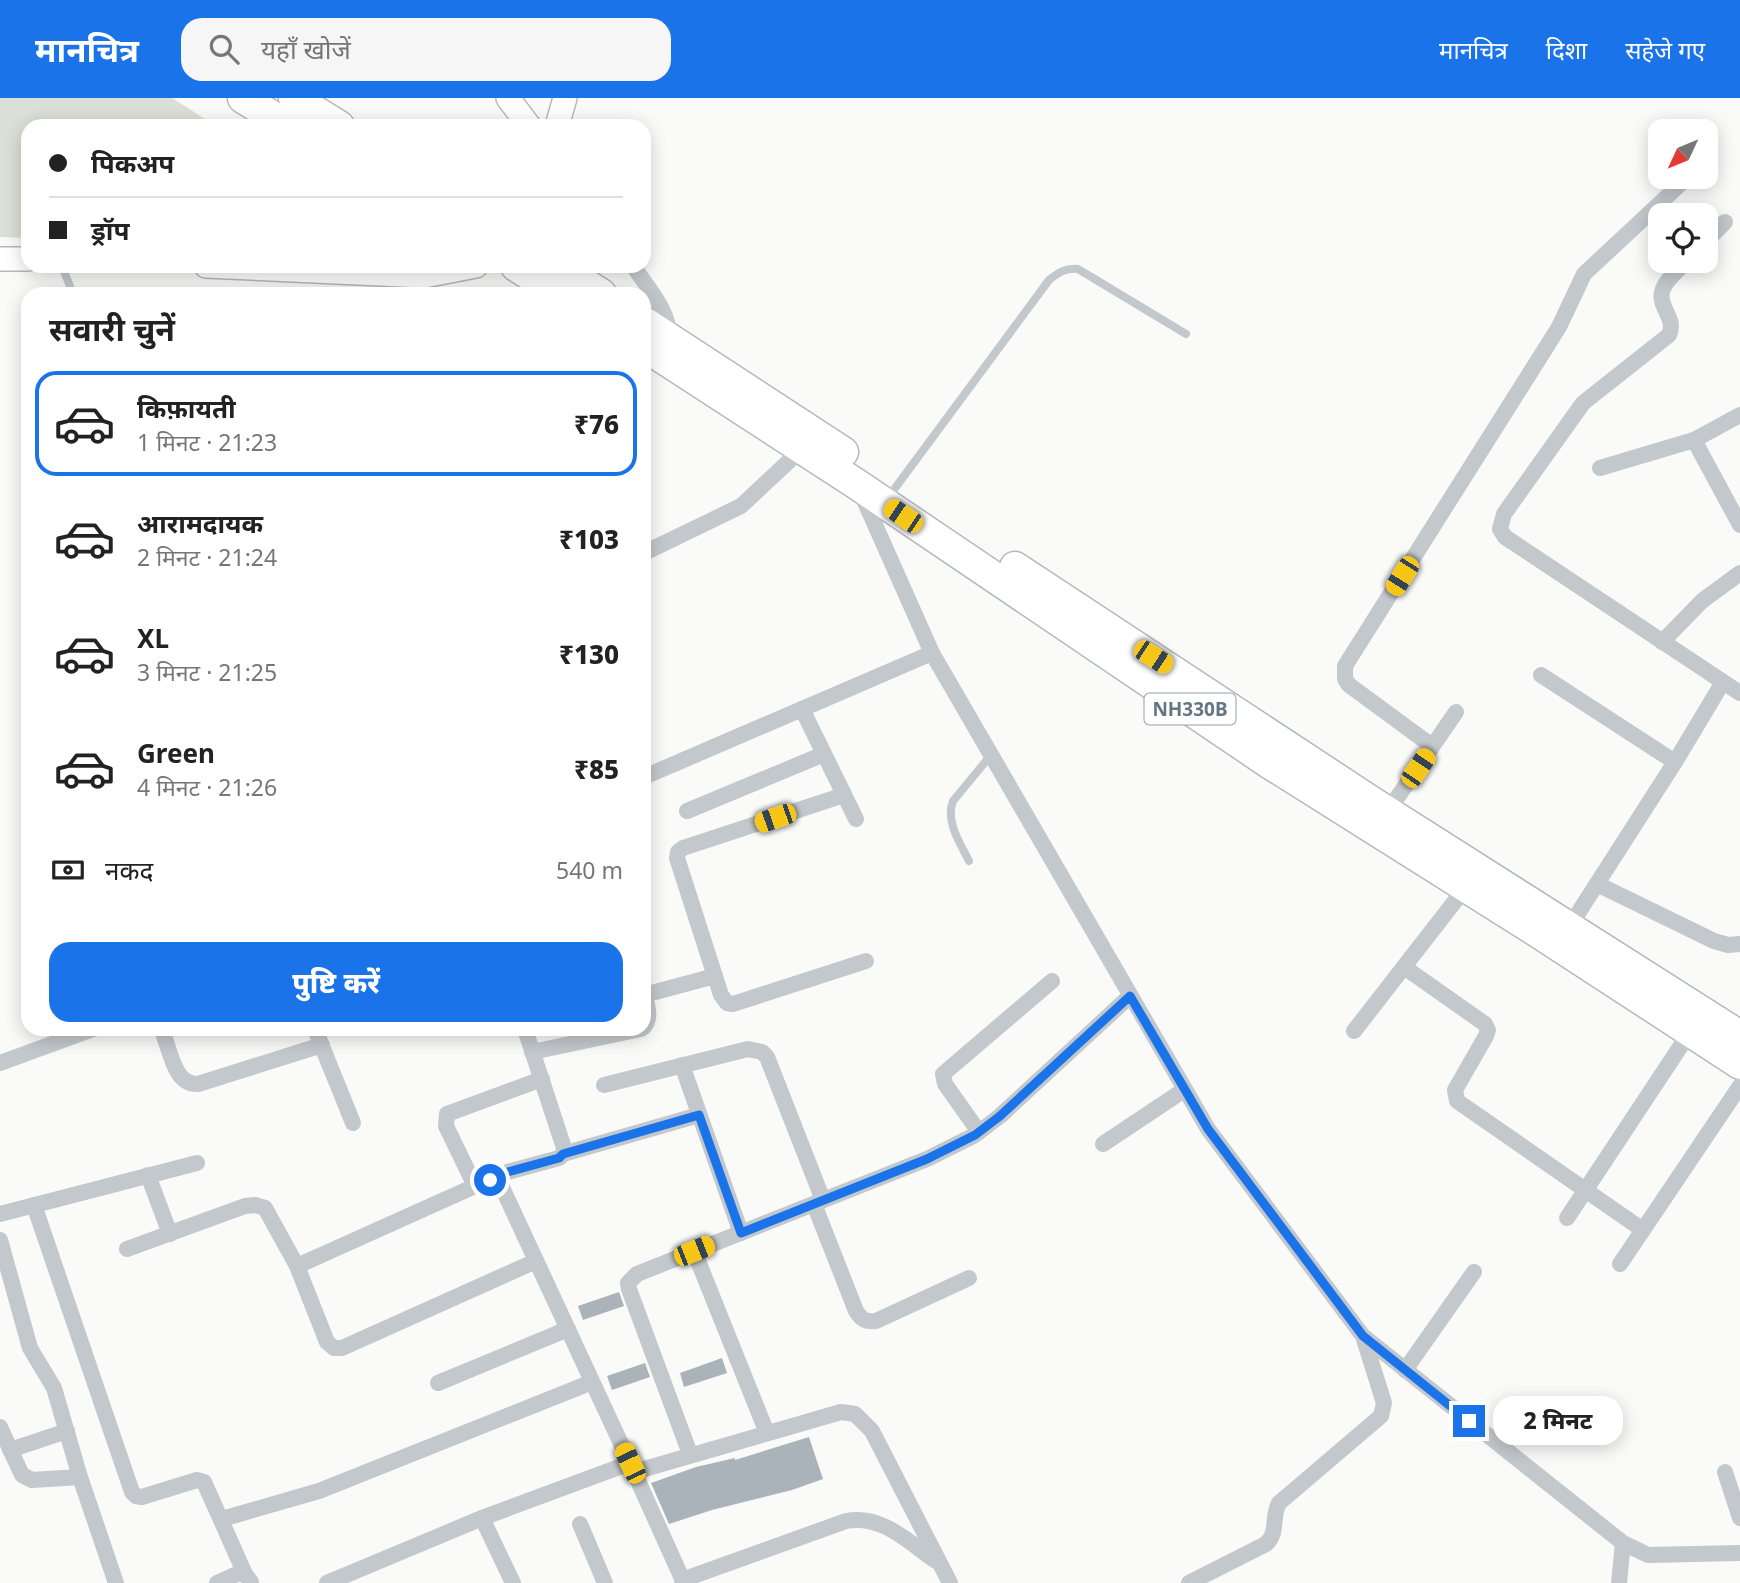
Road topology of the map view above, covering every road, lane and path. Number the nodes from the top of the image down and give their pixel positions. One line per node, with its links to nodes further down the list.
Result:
1 (243, 98): 5 (highway)
2 (294, 98): 6 (highway)
3 (508, 98): 7 (main road)
4 (565, 98): 8 (main road)
5 (277, 119)
6 (328, 119)
7 (524, 119)
8 (559, 119)
9 (1675, 189): 40 (street)
10 (1725, 222): 11 (street)
11 (1718, 229)
12 (0, 259): 13 (main road)
13 (21, 260)
14 (359, 273): 15 (main road)
15 (440, 273)
16 (527, 273): 19 (highway)
17 (568, 273): 20 (highway)
18 (1677, 273): 33 (street)
19 (550, 287)
20 (590, 287)
21 (651, 291): 23 (street)
22 (1186, 334): 29 (lane)
23 (657, 342): 26 (highway, NH330B); 29 (highway, NH330B)
24 (1740, 415): 25 (street)
25 (1694, 440): 27 (street); 30 (street)
26 (803, 449): 28 (highway, NH330B); 31 (street)
27 (1600, 468)
28 (858, 485): 29 (highway, NH330B); 34 (street)
29 (889, 495): 47 (highway, NH330B); 51 (highway, NH330B)
30 (1740, 525)
31 (651, 550)
32 (1740, 573): 33 (street)
33 (1662, 642): 36 (street)
34 (932, 653): 38 (street); 42 (street)
35 (1541, 675): 43 (street)
36 (1723, 682): 37 (street); 43 (street)
37 (1740, 692)
38 (802, 709): 41 (street); 44 (street)
39 (1456, 712): 40 (street)
40 (1432, 746): 47 (street)
41 (824, 754): 45 (street); 46 (street)
42 (991, 755): 49 (lane); 59 (street)
43 (1675, 762): 50 (street)
44 (651, 774)
45 (844, 795): 48 (street); 56 (street)
46 (687, 811)
47 (1388, 811): 52 (highway, NH330B)
48 (856, 819)
49 (969, 861)
50 (1597, 884): 52 (street); 53 (street)
51 (1466, 887): 52 (highway, NH330B); 55 (street)
52 (1564, 936): 61 (highway, NH330B); 67 (highway, NH330B)
53 (1740, 944)
54 (866, 961): 56 (street)
55 (1404, 967): 60 (street); 86 (street)
56 (715, 976): 58 (street)
57 (1052, 981): 79 (street)
58 (651, 992)
59 (1130, 996): 76 (street); 79 (street)
60 (1354, 1031)
61 (1690, 1032): 72 (highway, NH330B); 86 (street)
62 (74, 1036): 70 (street)
63 (164, 1036): 68 (street)
64 (318, 1036): 68 (street)
65 (527, 1036): 69 (street)
66 (605, 1036): 69 (street)
67 (1740, 1036)
68 (322, 1045): 78 (street)
69 (532, 1052): 73 (street)
70 (0, 1063)
71 (682, 1065): 74 (street); 77 (street); 87 (street)
72 (1740, 1065)
73 (542, 1079): 81 (street); 85 (street)
74 (604, 1085)
75 (1740, 1086): 91 (street)
76 (1184, 1090): 80 (street); 103 (street)
77 (699, 1115): 81 (street); 92 (street)
78 (354, 1123)
79 (979, 1132): 87 (street)
80 (1103, 1143)
81 (563, 1154): 83 (street)
82 (197, 1163): 84 (street)
83 (504, 1173): 85 (street); 97 (street)
84 (148, 1175): 88 (street); 93 (street)
85 (475, 1186): 99 (street)
86 (1586, 1191): 90 (street); 91 (street)
87 (818, 1202): 92 (street); 101 (street)
88 (34, 1205): 89 (street); 117 (street)
89 (0, 1214)
90 (1567, 1218)
91 (1643, 1230): 98 (street)
92 (741, 1233): 96 (street)
93 (170, 1234): 95 (street); 99 (street)
94 (0, 1240): 108 (street)
95 (127, 1249)
96 (694, 1251): 109 (street); 111 (street)
97 (536, 1261): 99 (street); 102 (street)
98 (1620, 1264)
99 (296, 1266)
100 (1475, 1272): 104 (street)
101 (970, 1278)
102 (568, 1329): 105 (street); 106 (street)
103 (1363, 1336): 104 (street); 130 (street)
104 (1405, 1370): 119 (street)
105 (592, 1382): 112 (street); 117 (street)
106 (438, 1383)
107 (0, 1427): 110 (street)
108 (67, 1431): 110 (street); 114 (street)
109 (767, 1433): 111 (street); 121 (street)
110 (10, 1450): 114 (street)
111 (690, 1454): 112 (street)
112 (632, 1467): 116 (street); 123 (street)
113 (1725, 1472): 115 (street)
114 (80, 1477): 124 (street)
115 (1740, 1517)
116 (482, 1518): 126 (street); 127 (street)
117 (222, 1519): 122 (street)
118 (580, 1524): 128 (street)
119 (1623, 1543): 120 (street); 131 (street)
120 (1740, 1553)
121 (940, 1564): 123 (street); 129 (street)
122 (248, 1579): 125 (street)
123 (683, 1581)
124 (116, 1583)
125 (217, 1583)
126 (327, 1583)
127 (513, 1583)
128 (606, 1583)
129 (950, 1583)
130 (1189, 1583)
131 (1619, 1583)

